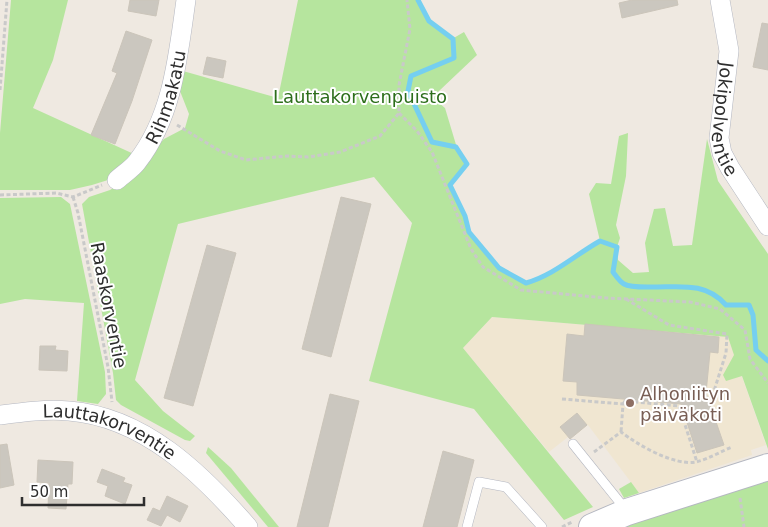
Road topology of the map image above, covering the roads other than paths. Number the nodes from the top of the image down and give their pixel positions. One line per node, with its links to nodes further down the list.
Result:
1 (186, 0): 3 (street, Rihmakatu)
2 (720, 0): 4 (street, Jokipolventie)
3 (117, 180)
4 (768, 226)
5 (0, 415): 9 (street, Lauttakorventie)
6 (573, 444): 8 (lane)
7 (768, 467): 8 (street)
8 (628, 512): 12 (street)
9 (248, 527)
10 (467, 527): 11 (lane)
11 (542, 527)
12 (592, 527)

